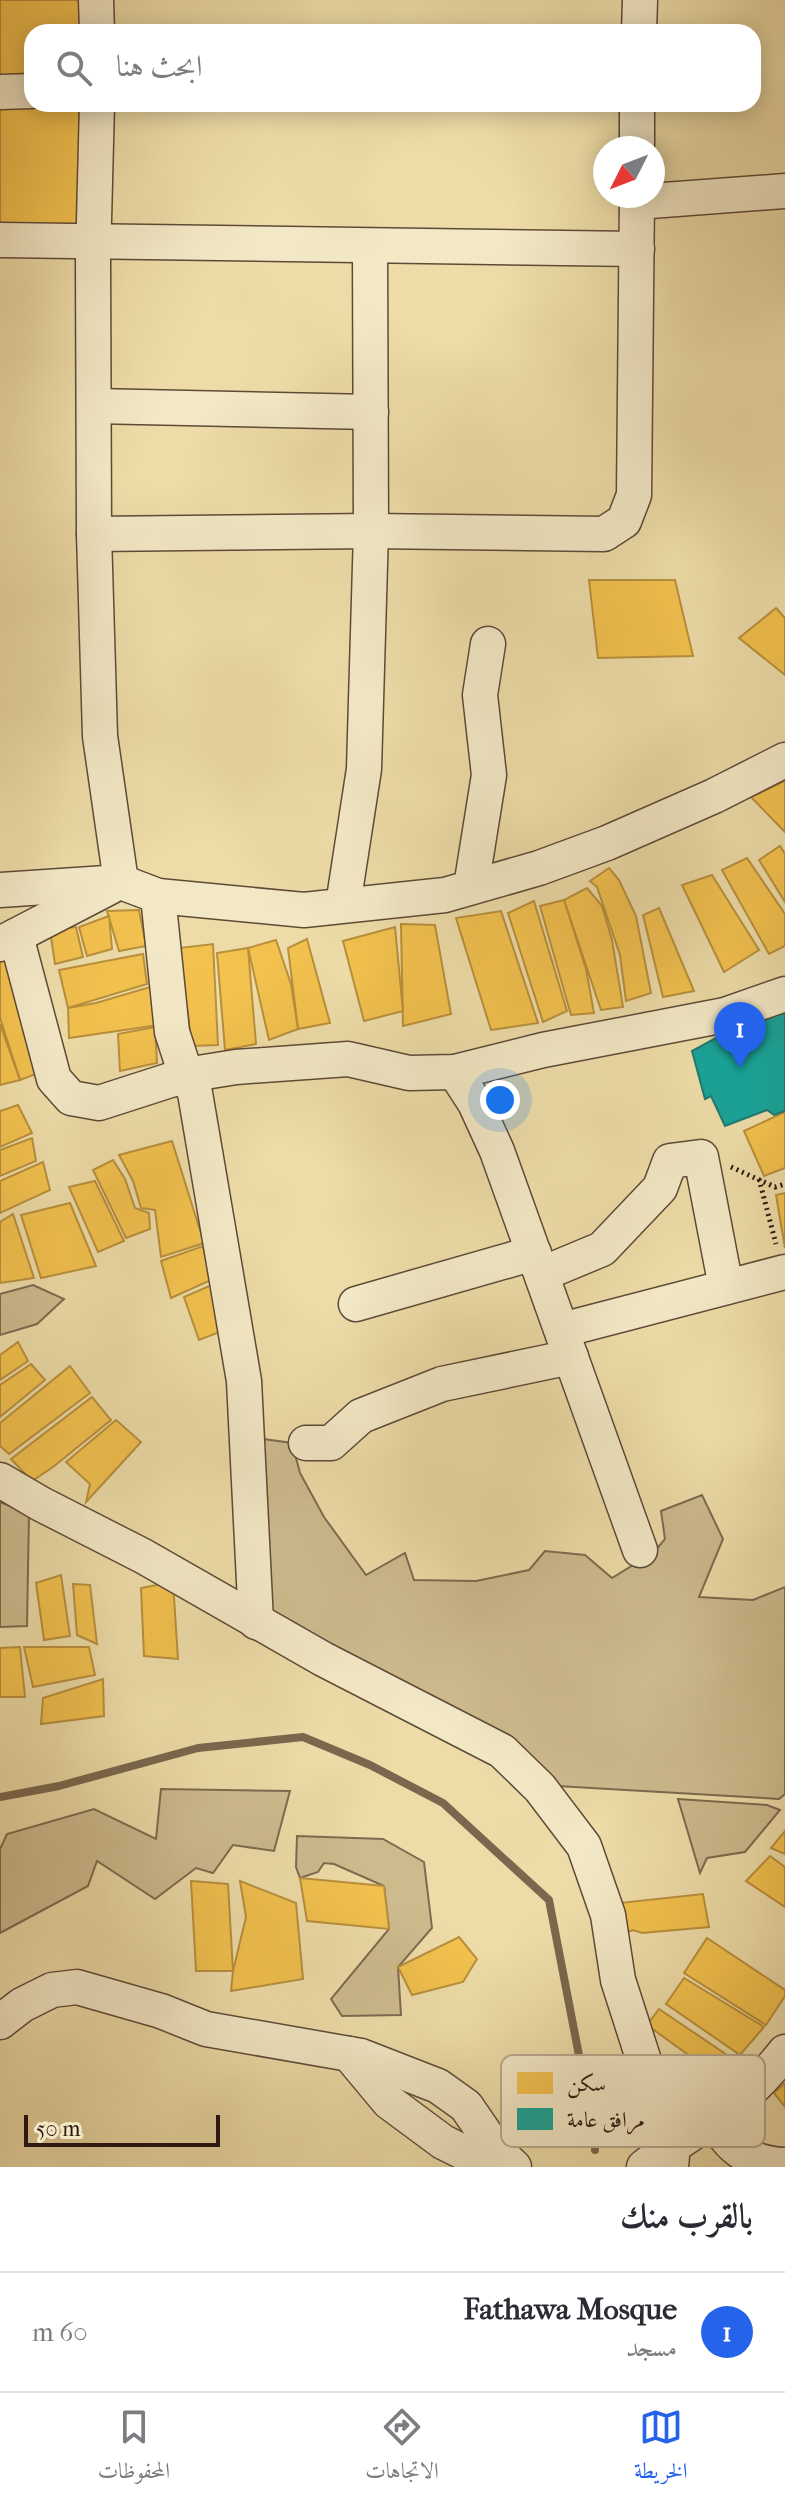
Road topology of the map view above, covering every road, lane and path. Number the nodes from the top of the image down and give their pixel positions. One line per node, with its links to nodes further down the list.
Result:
1 (96, 0): 3 (street)
2 (640, 0): 4 (street)
3 (97, 24)
4 (639, 24)
5 (24, 91): 6 (street)
6 (0, 92)
7 (97, 112): 14 (street)
8 (637, 112): 9 (street)
9 (637, 136)
10 (785, 191): 11 (street)
11 (665, 197)
12 (637, 208): 16 (street)
13 (0, 240): 14 (street)
14 (93, 242): 15 (street); 17 (street)
15 (370, 246): 16 (street); 18 (street)
16 (637, 249): 19 (street)
17 (94, 406): 18 (street); 20 (street)
18 (371, 412): 19 (street)
19 (371, 531): 20 (street); 27 (street)
20 (94, 534): 23 (street)
21 (488, 644): 24 (street)
22 (785, 760): 24 (street)
23 (121, 882): 25 (street); 26 (street); 28 (street)
24 (471, 887): 27 (street)
25 (0, 890)
26 (158, 896): 27 (street); 31 (street)
27 (343, 905)
28 (8, 940): 31 (street)
29 (785, 994): 30 (street)
30 (455, 1072): 31 (street); 35 (street)
31 (186, 1075): 43 (street)
32 (701, 1157): 33 (path); 35 (street); 37 (street)
33 (759, 1179): 34 (path); 36 (path)
34 (785, 1184)
35 (538, 1264): 38 (street); 39 (street)
36 (784, 1272): 37 (street)
37 (726, 1287): 39 (street)
38 (356, 1304)
39 (566, 1344): 40 (street); 42 (street)
40 (306, 1443)
41 (0, 1480): 43 (street)
42 (640, 1550)
43 (256, 1622): 46 (street)
44 (0, 2022): 51 (street)
45 (785, 2052): 47 (street)
46 (642, 2055)
47 (765, 2076)
48 (734, 2147): 50 (street)
49 (672, 2156): 52 (street)
50 (785, 2165)
51 (507, 2167)
52 (644, 2167)

